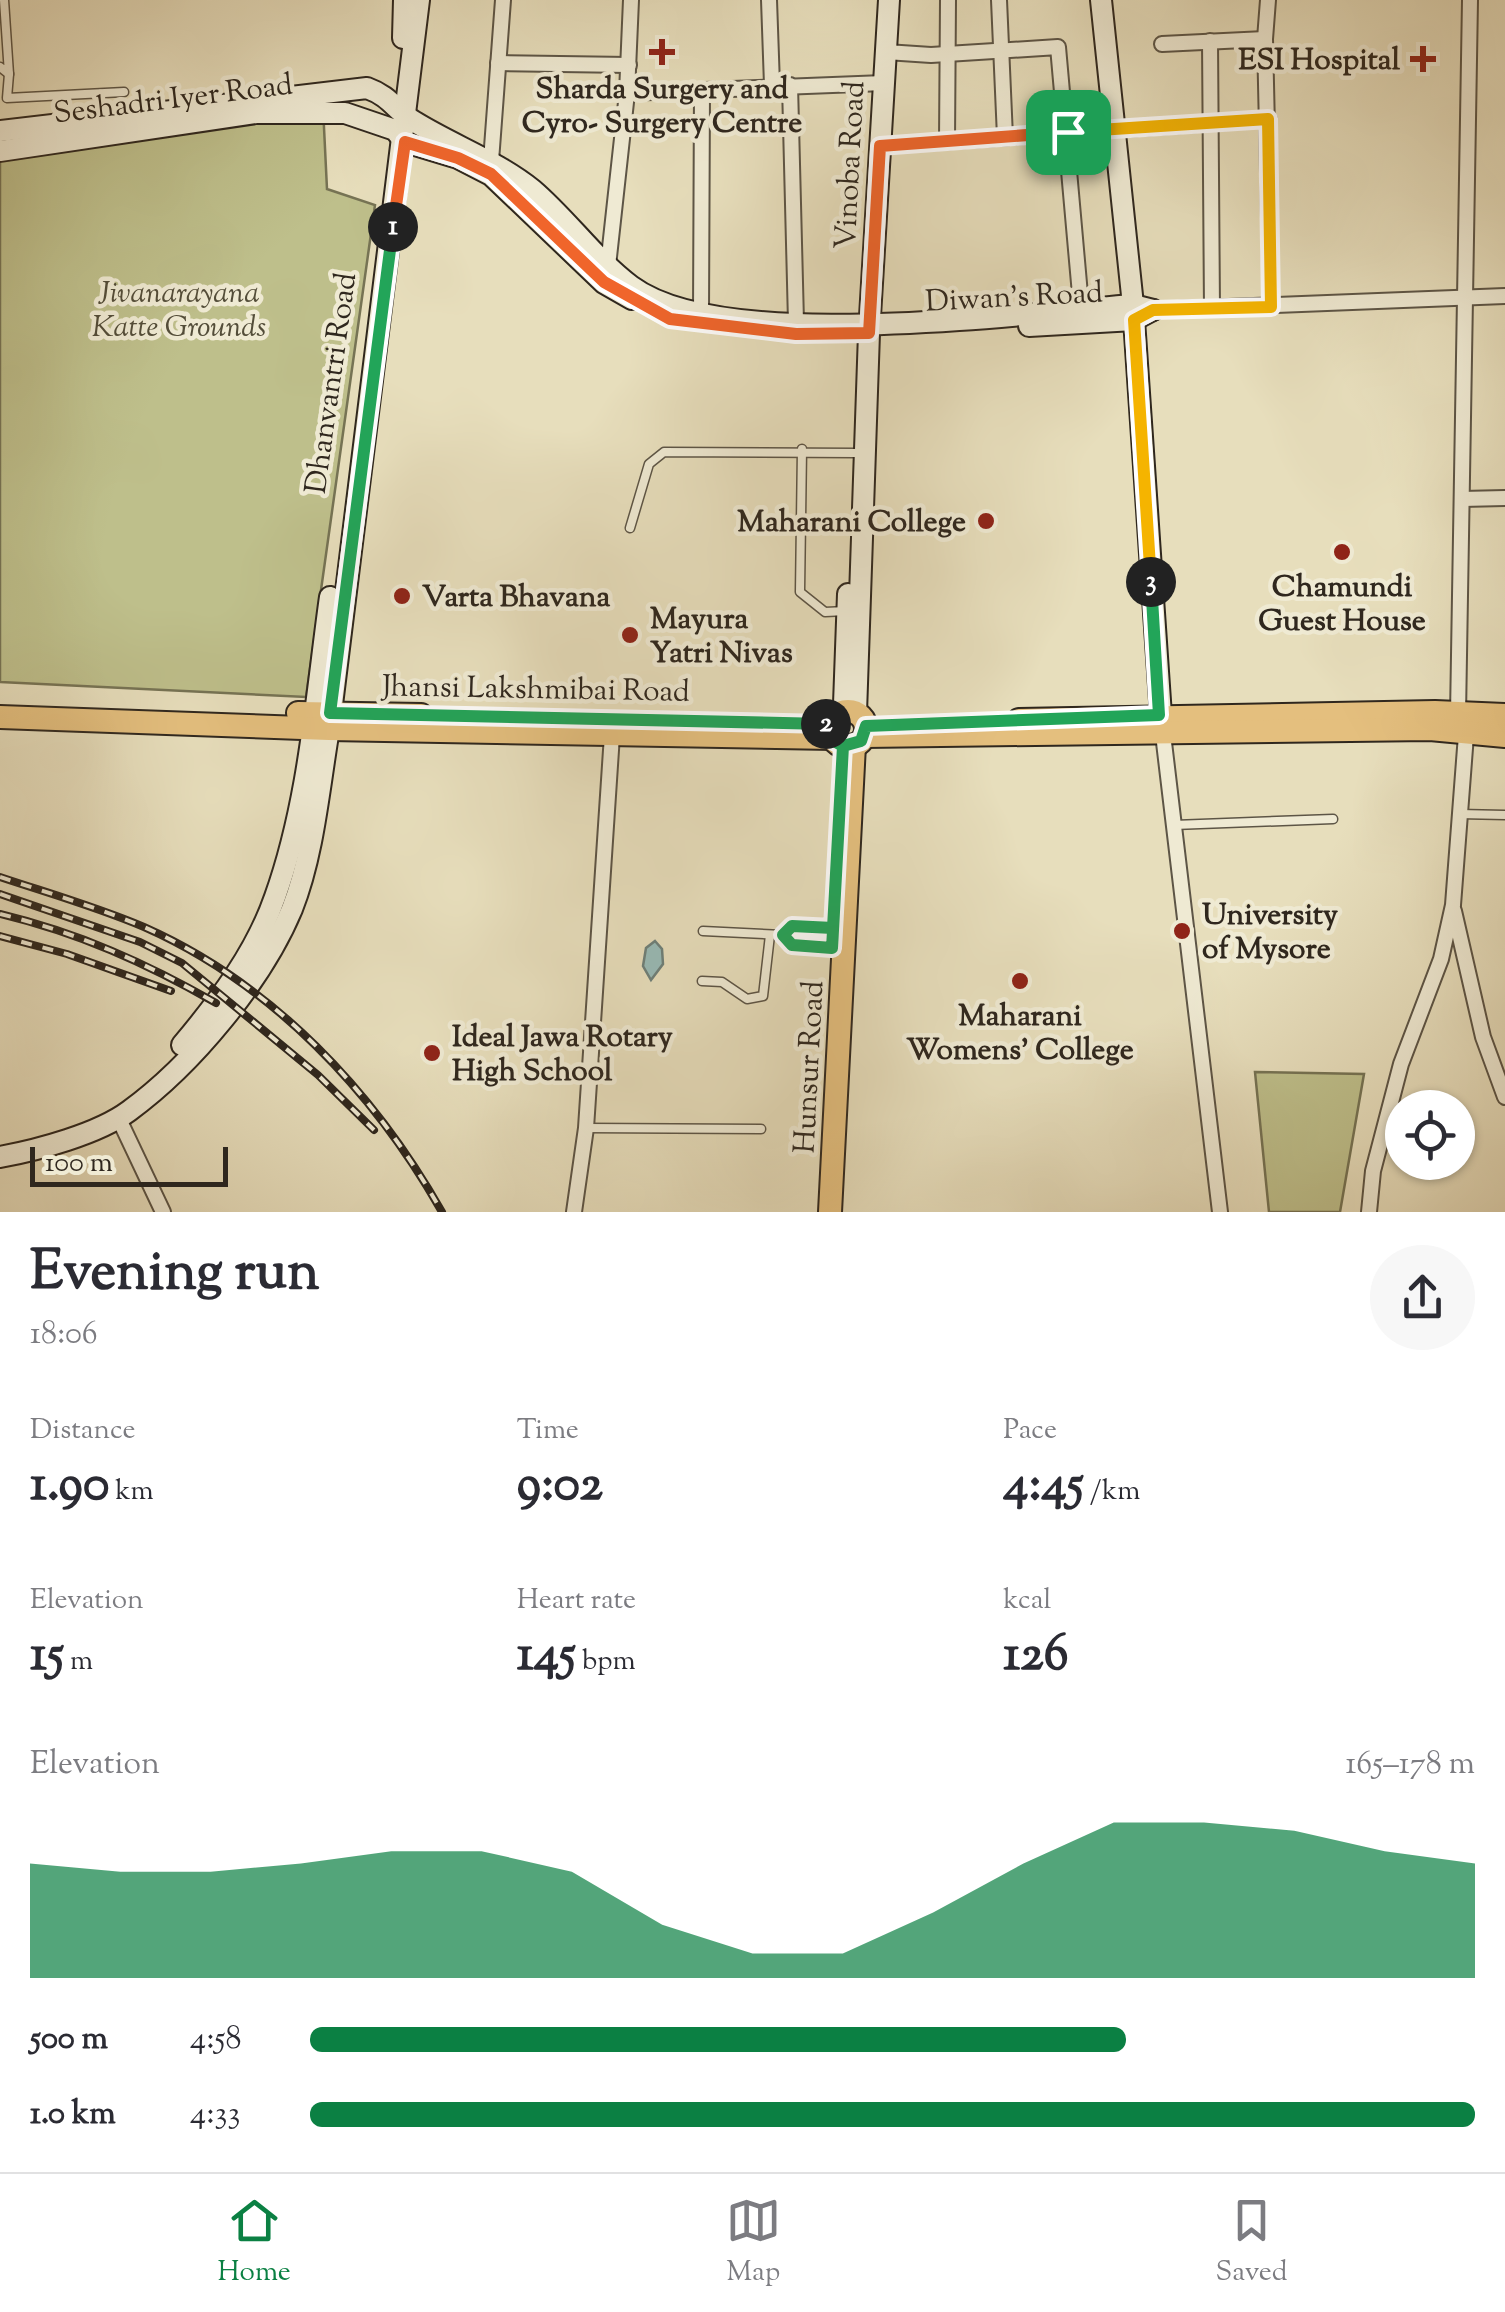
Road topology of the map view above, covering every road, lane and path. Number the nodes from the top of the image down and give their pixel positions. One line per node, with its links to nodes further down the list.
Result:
1 (4, 0): 22 (lane)
2 (404, 0): 31 (street, Dhanvantri Road)
3 (419, 0): 31 (street, Dhanvantri Road)
4 (502, 0): 19 (street)
5 (631, 0): 20 (street)
6 (769, 0): 24 (street)
7 (889, 0): 17 (street, Vinoba Road)
8 (948, 0): 18 (street)
9 (999, 0): 16 (street)
10 (1100, 0): 32 (street)
11 (1268, 0): 13 (street)
12 (1470, 0): 41 (street)
13 (1265, 39): 14 (street); 29 (street)
14 (1210, 40): 15 (street); 30 (street)
15 (1162, 44)
16 (1001, 51): 18 (street); 34 (street); 35 (street)
17 (886, 52): 18 (street); 23 (street, Vinoba Road)
18 (948, 54): 36 (street)
19 (498, 63): 20 (street); 39 (street)
20 (628, 65): 28 (street)
21 (0, 67): 22 (lane)
22 (9, 74): 27 (lane)
23 (884, 83): 25 (street); 37 (street, Vinoba Road)
24 (772, 85): 25 (street); 26 (street)
25 (790, 85): 48 (street)
26 (702, 90): 28 (street); 46 (street)
27 (124, 92)
28 (628, 93): 40 (street)
29 (1268, 119): 30 (street); 43 (street)
30 (1209, 122): 32 (street); 44 (street)
31 (401, 124): 33 (street); 38 (street, Seshadri Iyer Road); 39 (street); 49 (street, Diwan's Road); 59 (street, Dhanvantri Road)
32 (1114, 129): 34 (street); 45 (street)
33 (0, 132)
34 (1068, 132): 35 (street); 47 (street)
35 (1004, 137): 36 (street)
36 (947, 141): 37 (street)
37 (880, 146): 49 (street, Vinoba Road)
38 (0, 151)
39 (491, 161): 40 (street)
40 (608, 266): 46 (street)
41 (1465, 296): 42 (street); 43 (street); 52 (street)
42 (1505, 296)
43 (1271, 307): 44 (street)
44 (1212, 309): 45 (street)
45 (1140, 312): 47 (street, Diwan's Road); 60 (street)
46 (701, 315): 48 (street)
47 (1082, 316): 49 (street, Diwan's Road)
48 (796, 322): 49 (street)
49 (869, 329): 51 (street, Vinoba Road); 62 (street, Vinoba Road)
50 (802, 449): 51 (lane); 54 (lane); 55 (lane)
51 (857, 452): 55 (street, Vinoba Road)
52 (1462, 498): 53 (street); 61 (street)
53 (1505, 498)
54 (630, 528)
55 (846, 611): 62 (street, Vinoba Road)
56 (0, 705): 59 (main road, Jhansi Lakshmibai Road)
57 (1505, 715): 61 (main road, Jhansi Lakshmibai Road)
58 (0, 717): 59 (main road, Jhansi Lakshmibai Road)
59 (321, 721): 62 (main road, Jhansi Lakshmibai Road); 63 (main road, Jhansi Lakshmibai Road); 76 (street); 79 (street)
60 (1161, 724): 61 (main road, Jhansi Lakshmibai Road); 62 (main road, Jhansi Lakshmibai Road); 68 (street)
61 (1462, 724): 64 (main road, Jhansi Lakshmibai Road); 65 (street)
62 (849, 730): 63 (main road, Jhansi Lakshmibai Road); 73 (main road); 84 (main road, Hunsur Road)
63 (612, 735): 77 (street)
64 (1505, 736)
65 (1459, 814): 66 (lane); 69 (street)
66 (1505, 815)
67 (1334, 819): 68 (lane)
68 (1174, 825): 85 (street)
69 (1453, 905): 75 (street); 86 (street)
70 (703, 931): 71 (lane)
71 (770, 935): 72 (lane); 74 (lane)
72 (783, 935): 73 (lane); 73 (lane)
73 (833, 938): 83 (main road)
74 (702, 981)
75 (1505, 1097)
76 (118, 1117): 80 (street); 81 (street)
77 (586, 1128): 78 (lane); 82 (street)
78 (761, 1129)
79 (0, 1144)
80 (0, 1157)
81 (163, 1212)
82 (574, 1212)
83 (818, 1212)
84 (830, 1212)
85 (1220, 1212)
86 (1369, 1212)

